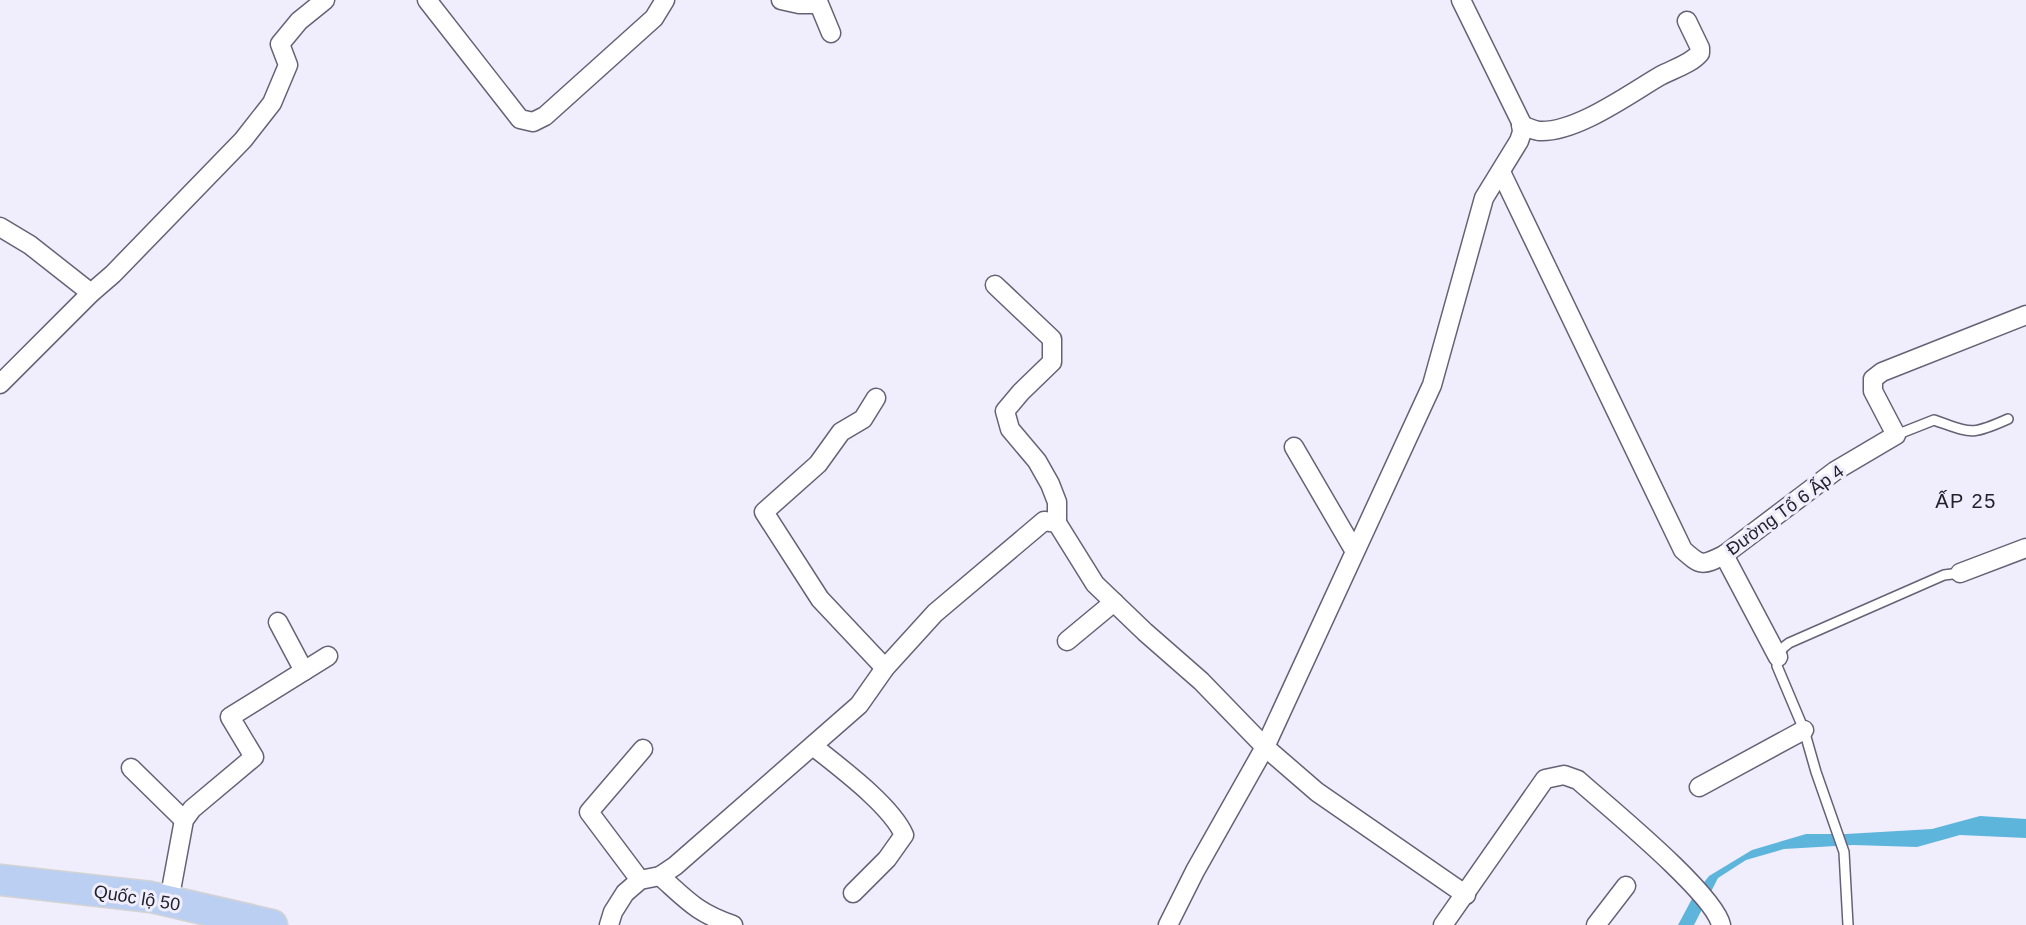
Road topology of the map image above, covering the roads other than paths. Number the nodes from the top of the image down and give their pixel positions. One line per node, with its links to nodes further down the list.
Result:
1 (325, 0): 12 (street)
2 (427, 0): 3 (street)
3 (665, 0)
4 (781, 0): 7 (street)
5 (1461, 0): 8 (street)
6 (1688, 21): 8 (street)
7 (831, 33)
8 (1521, 125): 9 (street)
9 (1502, 172): 21 (street); 22 (street, Đường Tổ 6 Ấp 4)
10 (0, 227): 12 (street)
11 (995, 285): 19 (street)
12 (91, 293): 14 (street)
13 (2026, 315): 17 (street)
14 (0, 384)
15 (876, 398): 29 (street)
16 (2008, 419): 17 (lane)
17 (1896, 435): 22 (street, Đường Tổ 6 Ấp 4)
18 (1294, 447): 21 (street)
19 (1057, 523): 24 (street); 29 (street)
20 (2026, 548): 23 (street)
21 (1354, 550): 33 (street)
22 (1725, 555): 28 (street)
23 (1960, 573): 28 (lane)
24 (1114, 603): 26 (street); 33 (street)
25 (278, 622): 30 (street)
26 (1067, 641)
27 (328, 656): 30 (street)
28 (1778, 657): 31 (lane)
29 (885, 668): 32 (street)
30 (304, 671): 37 (street)
31 (1804, 730): 36 (street); 52 (lane)
32 (813, 746): 38 (street); 42 (street)
33 (1265, 747): 43 (street); 48 (street)
34 (643, 749): 40 (street)
35 (131, 768): 37 (street)
36 (1699, 787)
37 (184, 820): 44 (street)
38 (660, 876): 40 (street); 47 (street)
39 (0, 880): 44 (highway, Quốc lộ 50)
40 (640, 880): 46 (street)
41 (1626, 886): 50 (street)
42 (853, 893)
43 (1466, 895): 49 (street); 51 (street)
44 (169, 901): 45 (highway, Quốc lộ 50)
45 (272, 925)
46 (609, 925)
47 (733, 925)
48 (1168, 925)
49 (1443, 925)
50 (1596, 925)
51 (1721, 925)
52 (1848, 925)

